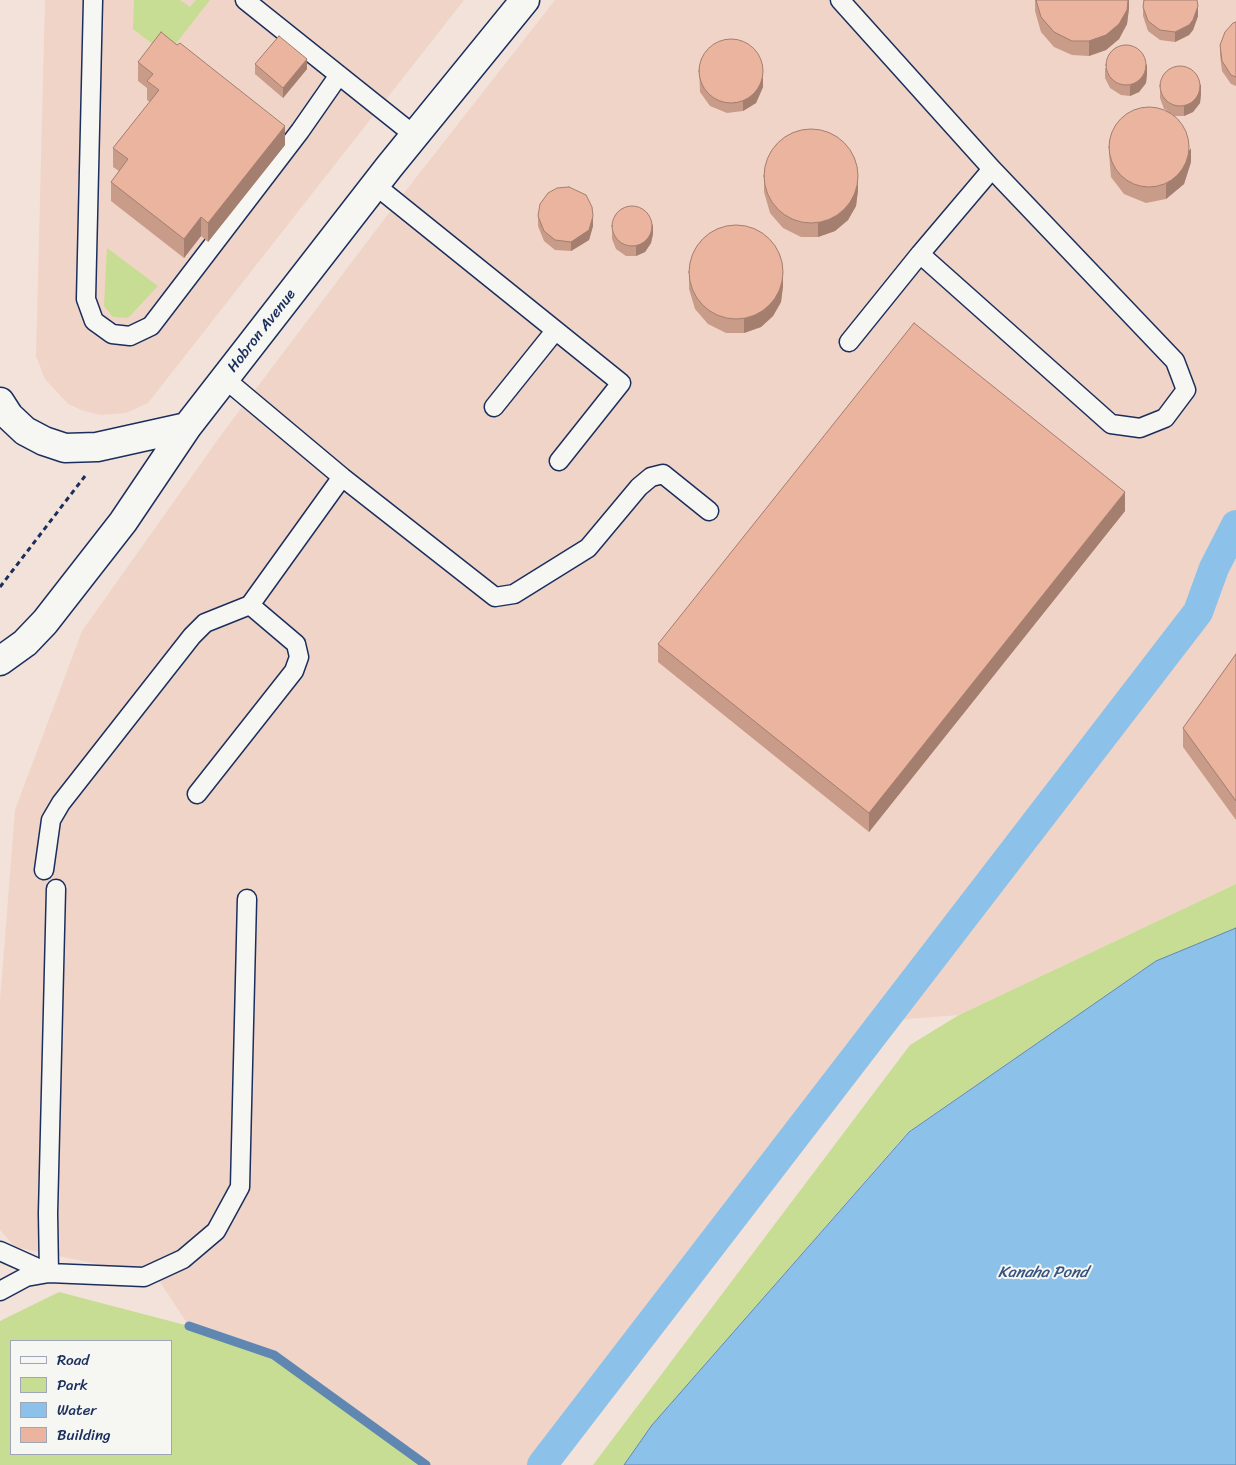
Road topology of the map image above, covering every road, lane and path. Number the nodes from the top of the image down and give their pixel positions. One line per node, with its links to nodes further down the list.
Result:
1 (93, 0): 7 (lane)
2 (245, 0): 7 (lane)
3 (512, 0): 6 (street)
4 (525, 0): 6 (street, Hobron Avenue)
5 (840, 0): 9 (lane)
6 (504, 26): 8 (street, Hobron Avenue)
7 (339, 75): 8 (lane)
8 (414, 135): 10 (street, Hobron Avenue)
9 (992, 169): 11 (lane); 11 (lane)
10 (375, 185): 12 (lane); 14 (street, Hobron Avenue)
11 (920, 254): 13 (lane)
12 (555, 331): 16 (lane); 18 (lane)
13 (849, 342)
14 (225, 379): 17 (street, Hobron Avenue); 20 (lane)
15 (0, 402): 17 (street)
16 (494, 407)
17 (187, 427): 24 (street, Hobron Avenue)
18 (559, 461)
19 (86, 472): 22 (path)
20 (342, 477): 21 (lane); 23 (lane)
21 (709, 511)
22 (0, 587)
23 (250, 606): 25 (lane); 26 (lane)
24 (0, 661)
25 (197, 794)
26 (44, 870)
27 (56, 889): 30 (lane)
28 (247, 899): 30 (lane)
29 (0, 1251): 30 (lane)
30 (50, 1273): 31 (lane)
31 (0, 1291)

